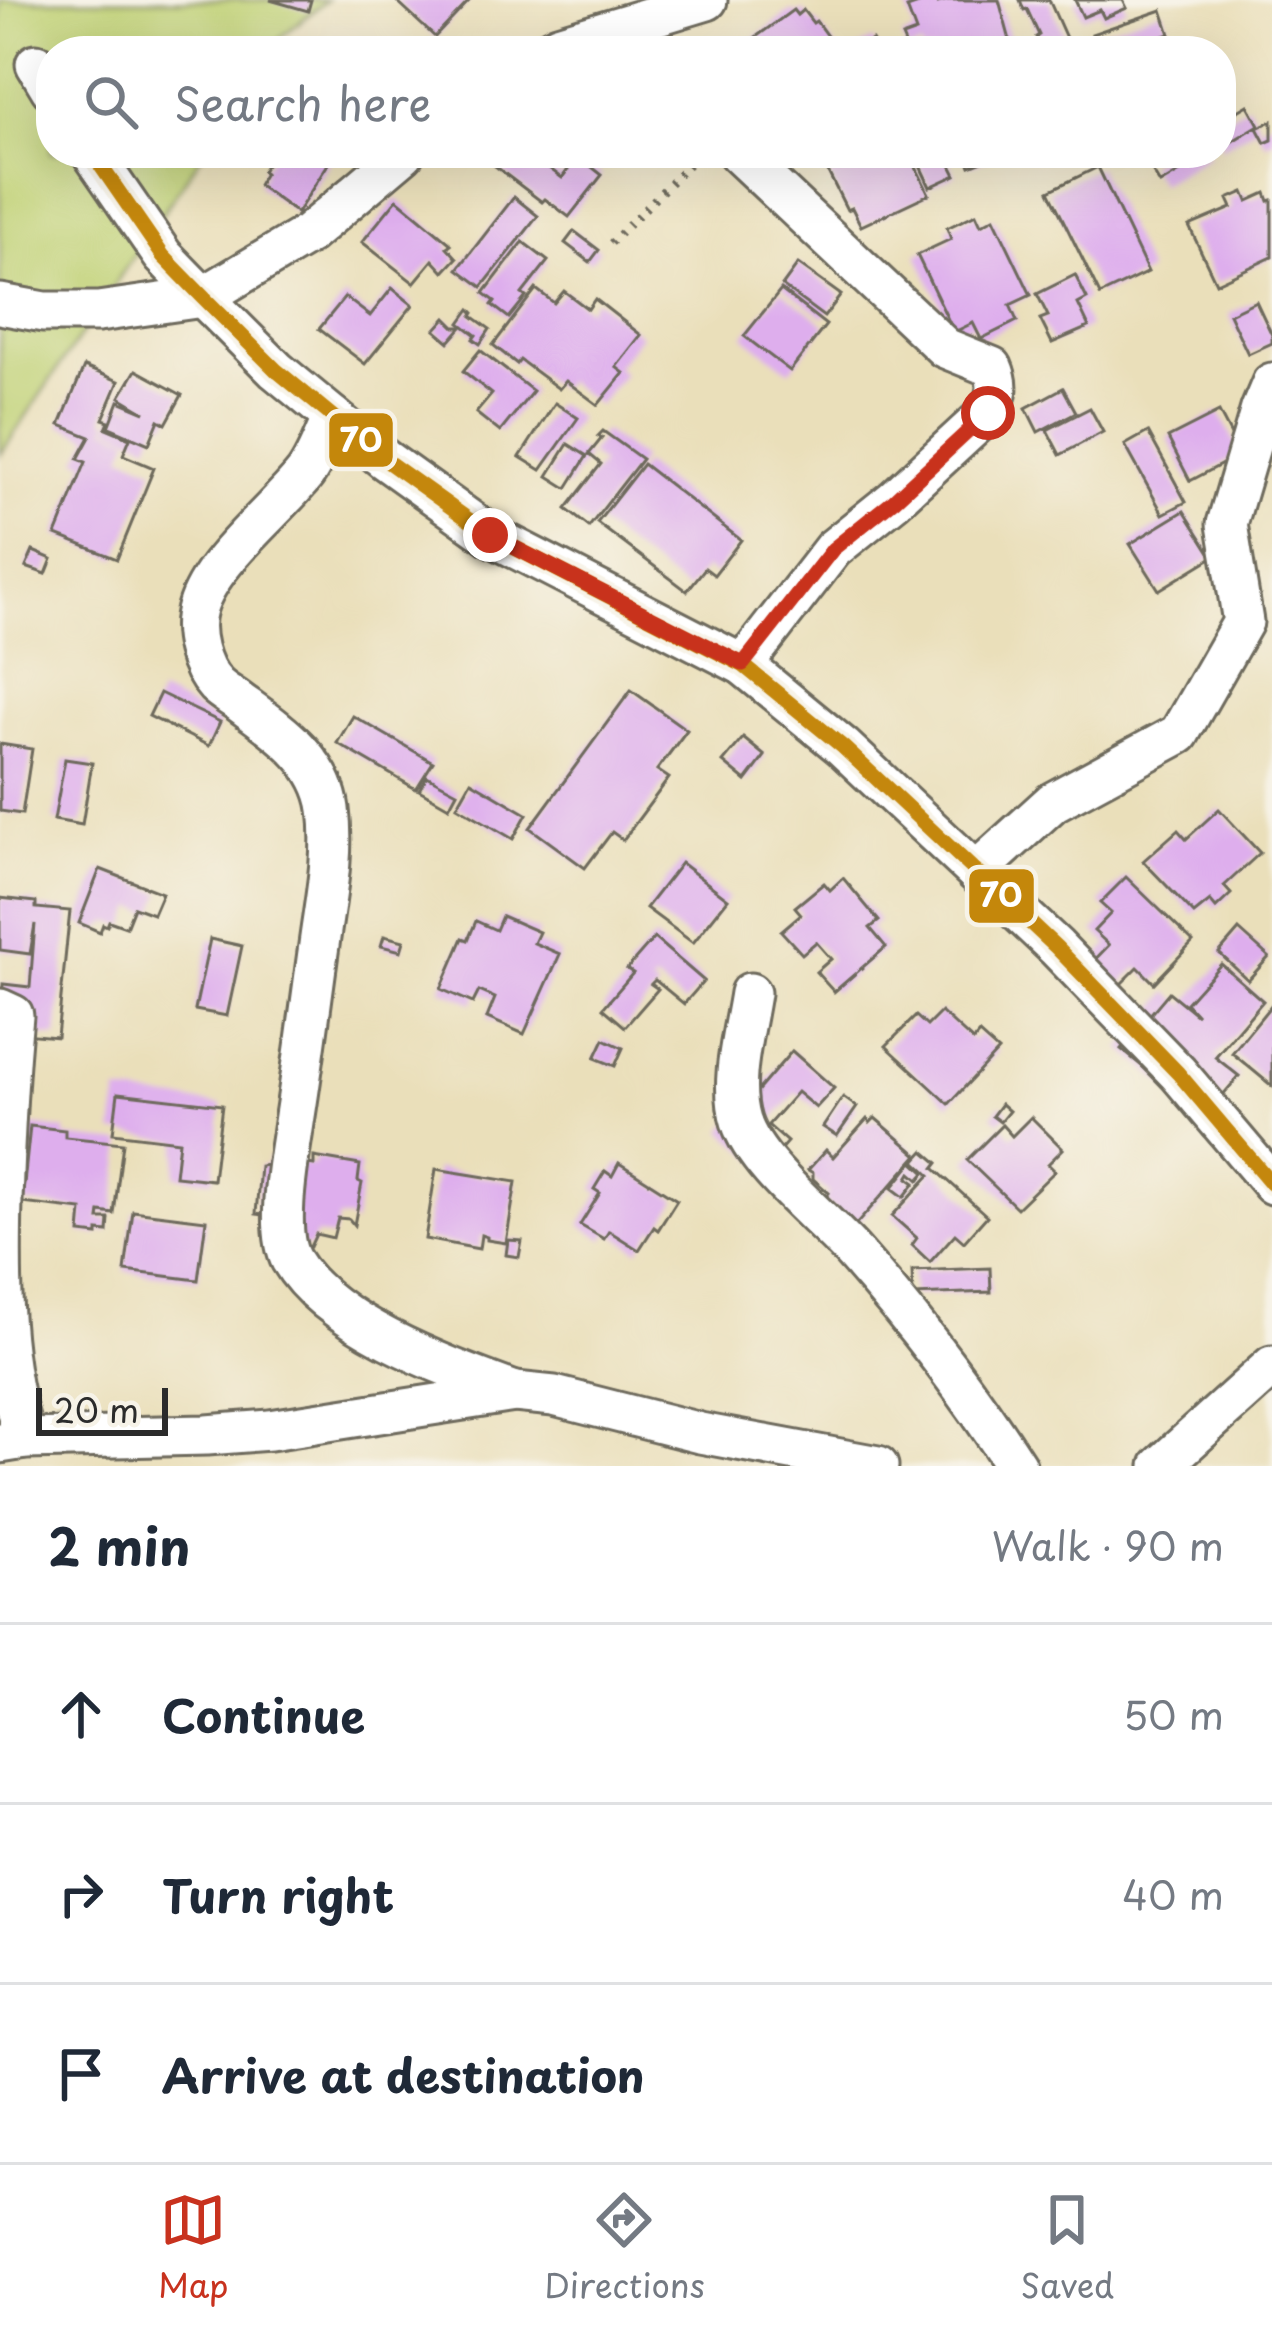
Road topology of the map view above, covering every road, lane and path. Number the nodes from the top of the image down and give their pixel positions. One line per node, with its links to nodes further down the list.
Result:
1 (707, 0): 2 (street)
2 (637, 36)
3 (102, 168): 8 (street)
4 (386, 168): 8 (street)
5 (685, 168): 7 (path)
6 (753, 168): 12 (street)
7 (611, 242)
8 (202, 297): 9 (street); 11 (street)
9 (0, 304)
10 (1272, 383): 13 (street)
11 (333, 417): 12 (street); 18 (street)
12 (743, 664): 13 (street)
13 (976, 872): 16 (street)
14 (750, 993): 21 (street)
15 (0, 1009): 19 (street)
16 (1272, 1184)
17 (1272, 1366): 22 (street)
18 (515, 1392): 19 (street); 20 (street)
19 (13, 1441)
20 (878, 1466)
21 (1016, 1466)
22 (1162, 1466)

